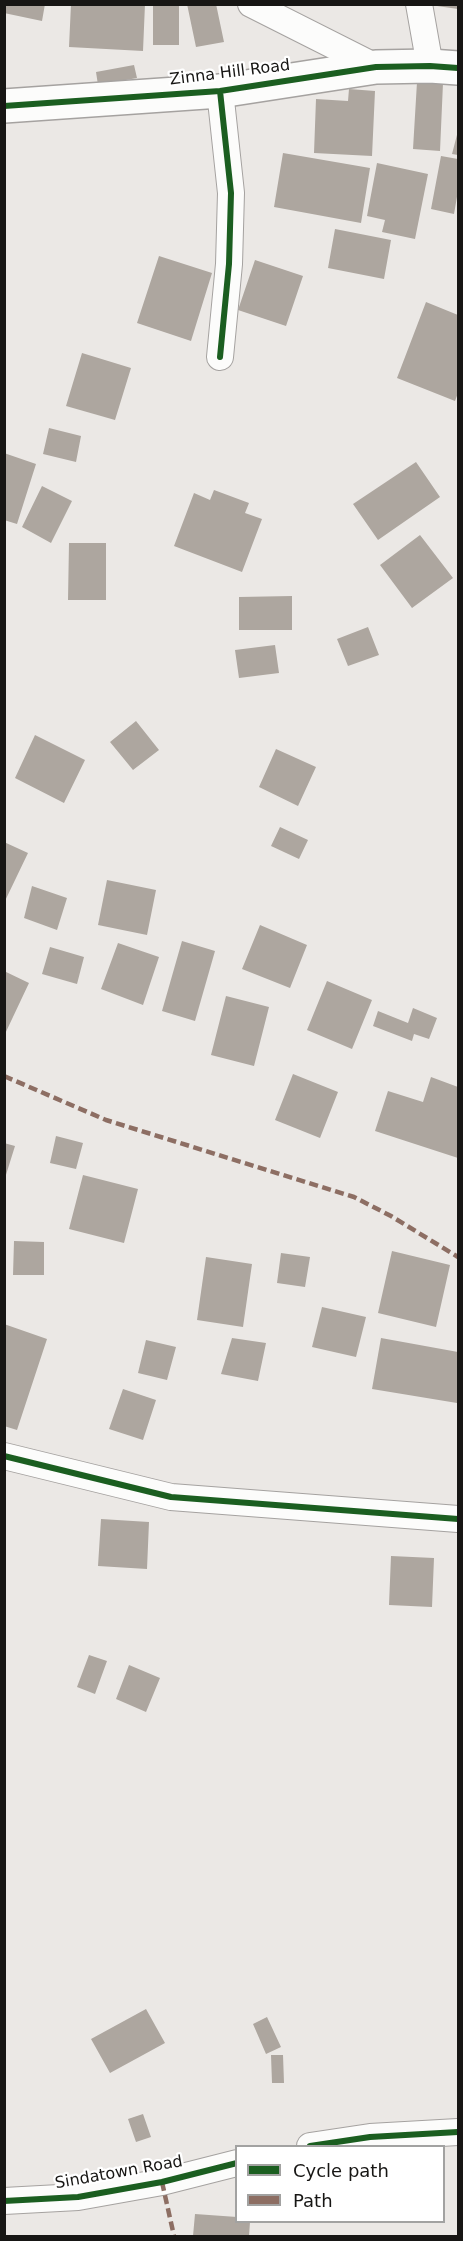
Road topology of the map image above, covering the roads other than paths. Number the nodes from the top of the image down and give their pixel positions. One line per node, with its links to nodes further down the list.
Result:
1 (251, 4): 3 (street)
2 (419, 4): 4 (street)
3 (376, 67): 4 (street, Zinna Hill Road); 5 (street, Zinna Hill Road)
4 (444, 67)
5 (220, 91): 6 (street, Zinna Hill Road); 7 (street)
6 (4, 106)
7 (220, 357)
8 (4, 1456): 9 (street)
9 (459, 1519)
10 (459, 2132): 11 (street)
11 (317, 2145)
12 (235, 2164): 13 (street, Sindatown Road)
13 (4, 2201)

